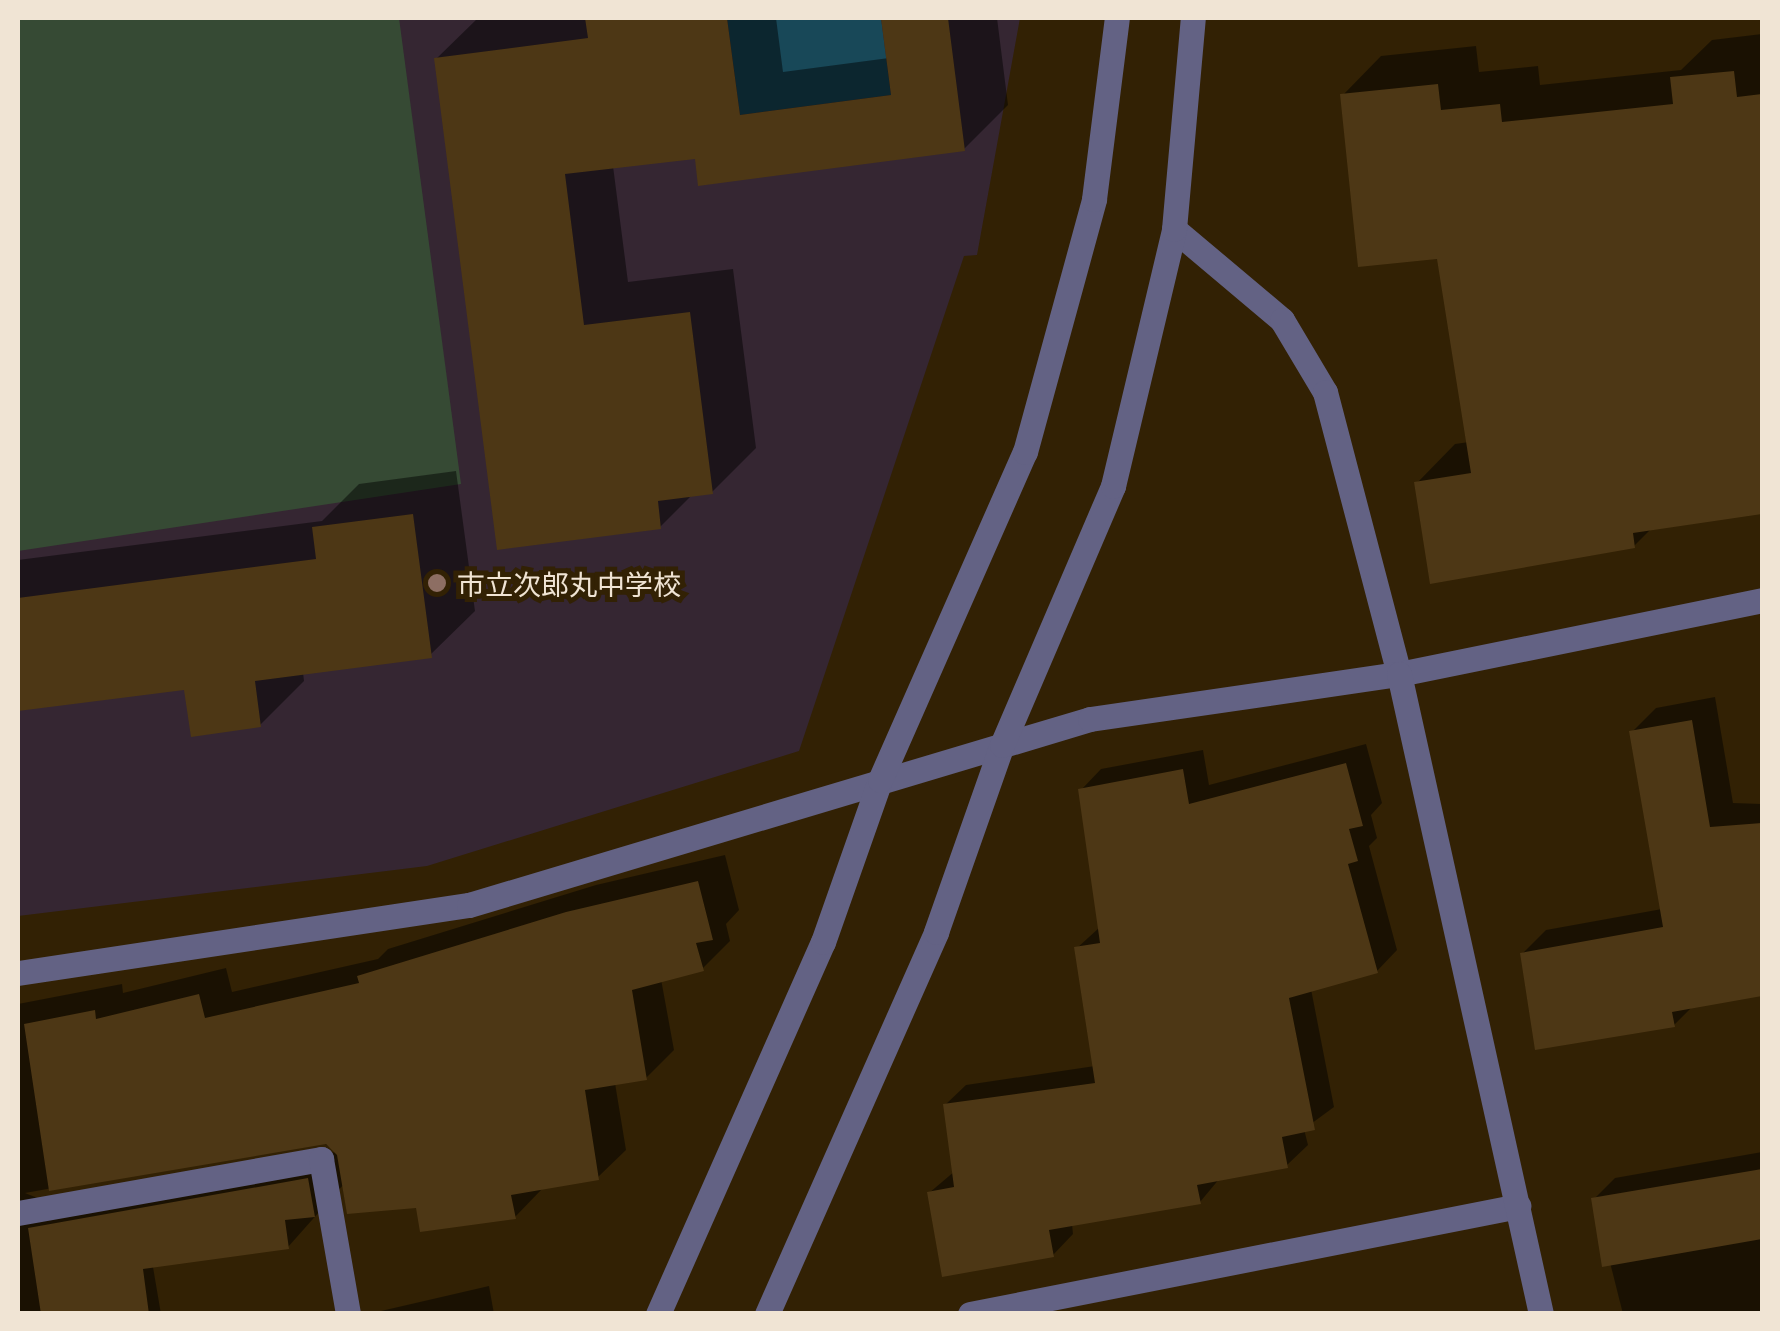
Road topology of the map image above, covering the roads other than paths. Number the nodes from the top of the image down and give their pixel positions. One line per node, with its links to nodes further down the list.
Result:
1 (1117, 18): 7 (street)
2 (1193, 18): 3 (street)
3 (1174, 229): 5 (street); 6 (street)
4 (1762, 600): 5 (street)
5 (1399, 674): 6 (street); 9 (street)
6 (1002, 745): 7 (street); 14 (street)
7 (880, 780): 8 (street); 13 (street)
8 (18, 973)
9 (1518, 1206): 11 (street); 16 (street)
10 (18, 1213): 12 (street)
11 (1003, 1310): 15 (street)
12 (348, 1314)
13 (658, 1314)
14 (768, 1314)
15 (970, 1314)
16 (1541, 1314)

